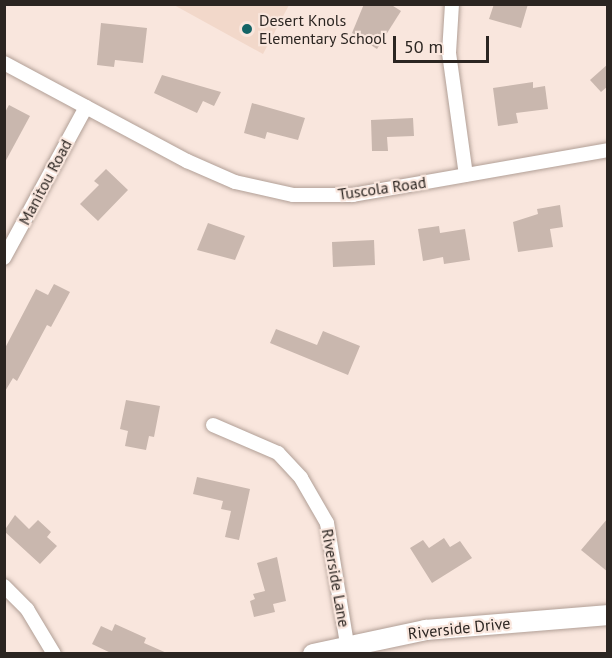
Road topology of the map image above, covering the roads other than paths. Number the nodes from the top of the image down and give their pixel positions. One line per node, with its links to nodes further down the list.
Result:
1 (452, 4): 5 (street)
2 (4, 63): 3 (street, Tuscola Road)
3 (86, 107): 5 (street, Tuscola Road); 6 (street, Manitou Road)
4 (608, 150): 5 (street, Tuscola Road)
5 (465, 175)
6 (4, 258)
7 (213, 425): 10 (street, Riverside Lane)
8 (4, 586): 11 (street)
9 (608, 615): 10 (street, Riverside Drive)
10 (347, 644): 12 (street, Riverside Drive)
11 (54, 654)
12 (313, 654)

